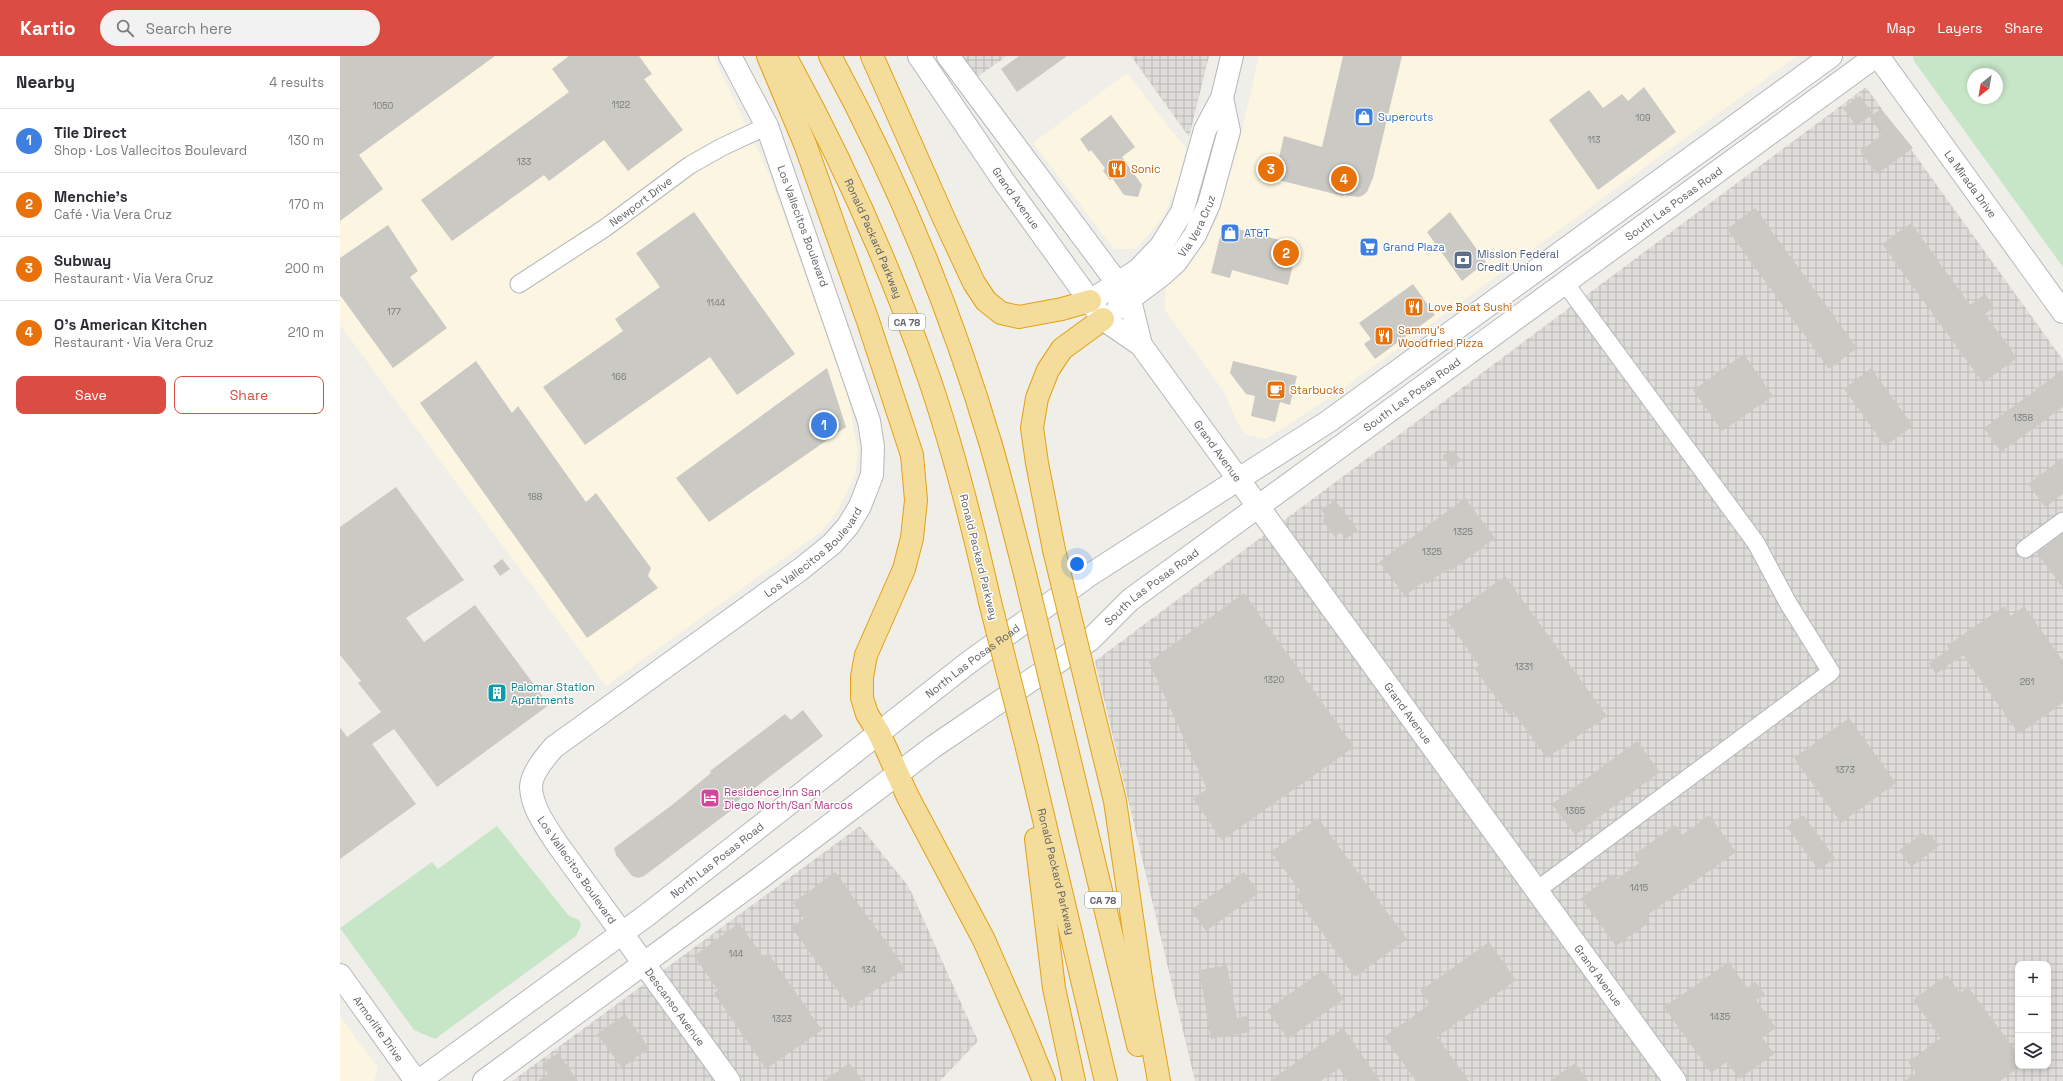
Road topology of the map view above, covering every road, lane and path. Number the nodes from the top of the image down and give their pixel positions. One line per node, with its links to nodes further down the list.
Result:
1 (730, 56): 13 (main road, Los Vallecitos Boulevard)
2 (768, 56): 26 (highway)
3 (785, 56): 27 (highway, Ronald Packard Parkway / CA 78, bridge)
4 (830, 56): 39 (highway, CA 78, bridge)
5 (872, 56): 18 (highway)
6 (919, 56): 12 (main road, Grand Avenue)
7 (948, 56): 14 (main road, Grand Avenue)
8 (1232, 56): 11 (main road, Via Vera Cruz)
9 (1831, 56): 22 (main road)
10 (1877, 56): 15 (main road, South Las Posas Road); 19 (main road, La Mirada Drive)
11 (1222, 98): 17 (main road, Via Vera Cruz); 17 (main road, Via Vera Cruz)
12 (948, 99): 14 (main road); 18 (main road, Grand Avenue)
13 (767, 126): 16 (street, Newport Drive); 30 (main road, Los Vallecitos Boulevard)
14 (1016, 147): 17 (main road, Grand Avenue)
15 (1566, 283): 23 (main road, South Las Posas Road); 29 (street)
16 (519, 284)
17 (1124, 292): 18 (main road, Via Vera Cruz); 20 (main road, Via Vera Cruz); 21 (main road, Grand Avenue)
18 (1090, 301): 20 (main road, Grand Avenue)
19 (2063, 312)
20 (1103, 319): 21 (main road, Grand Avenue); 40 (highway, bridge)
21 (1141, 345): 22 (main road, Grand Avenue)
22 (1238, 480): 23 (main road, Grand Avenue); 26 (main road, North Las Posas Road)
23 (1258, 507): 28 (main road, South Las Posas Road); 29 (main road, Grand Avenue)
24 (2063, 521): 25 (street)
25 (2025, 549)
26 (879, 734): 28 (highway); 30 (main road, North Las Posas Road)
27 (1027, 748): 37 (highway); 38 (highway, Ronald Packard Parkway / CA 78)
28 (897, 773): 31 (main road); 36 (highway)
29 (1537, 890): 41 (main road, Grand Avenue)
30 (621, 933): 31 (main road, Descanso Avenue); 33 (main road, North Las Posas Road)
31 (643, 964): 34 (main road); 35 (main road, Descanso Avenue)
32 (340, 976): 33 (main road, Armorlite Drive)
33 (418, 1081)
34 (484, 1081)
35 (729, 1081)
36 (1044, 1081)
37 (1074, 1081)
38 (1106, 1081)
39 (1147, 1081)
40 (1159, 1081)
41 (1675, 1081)

